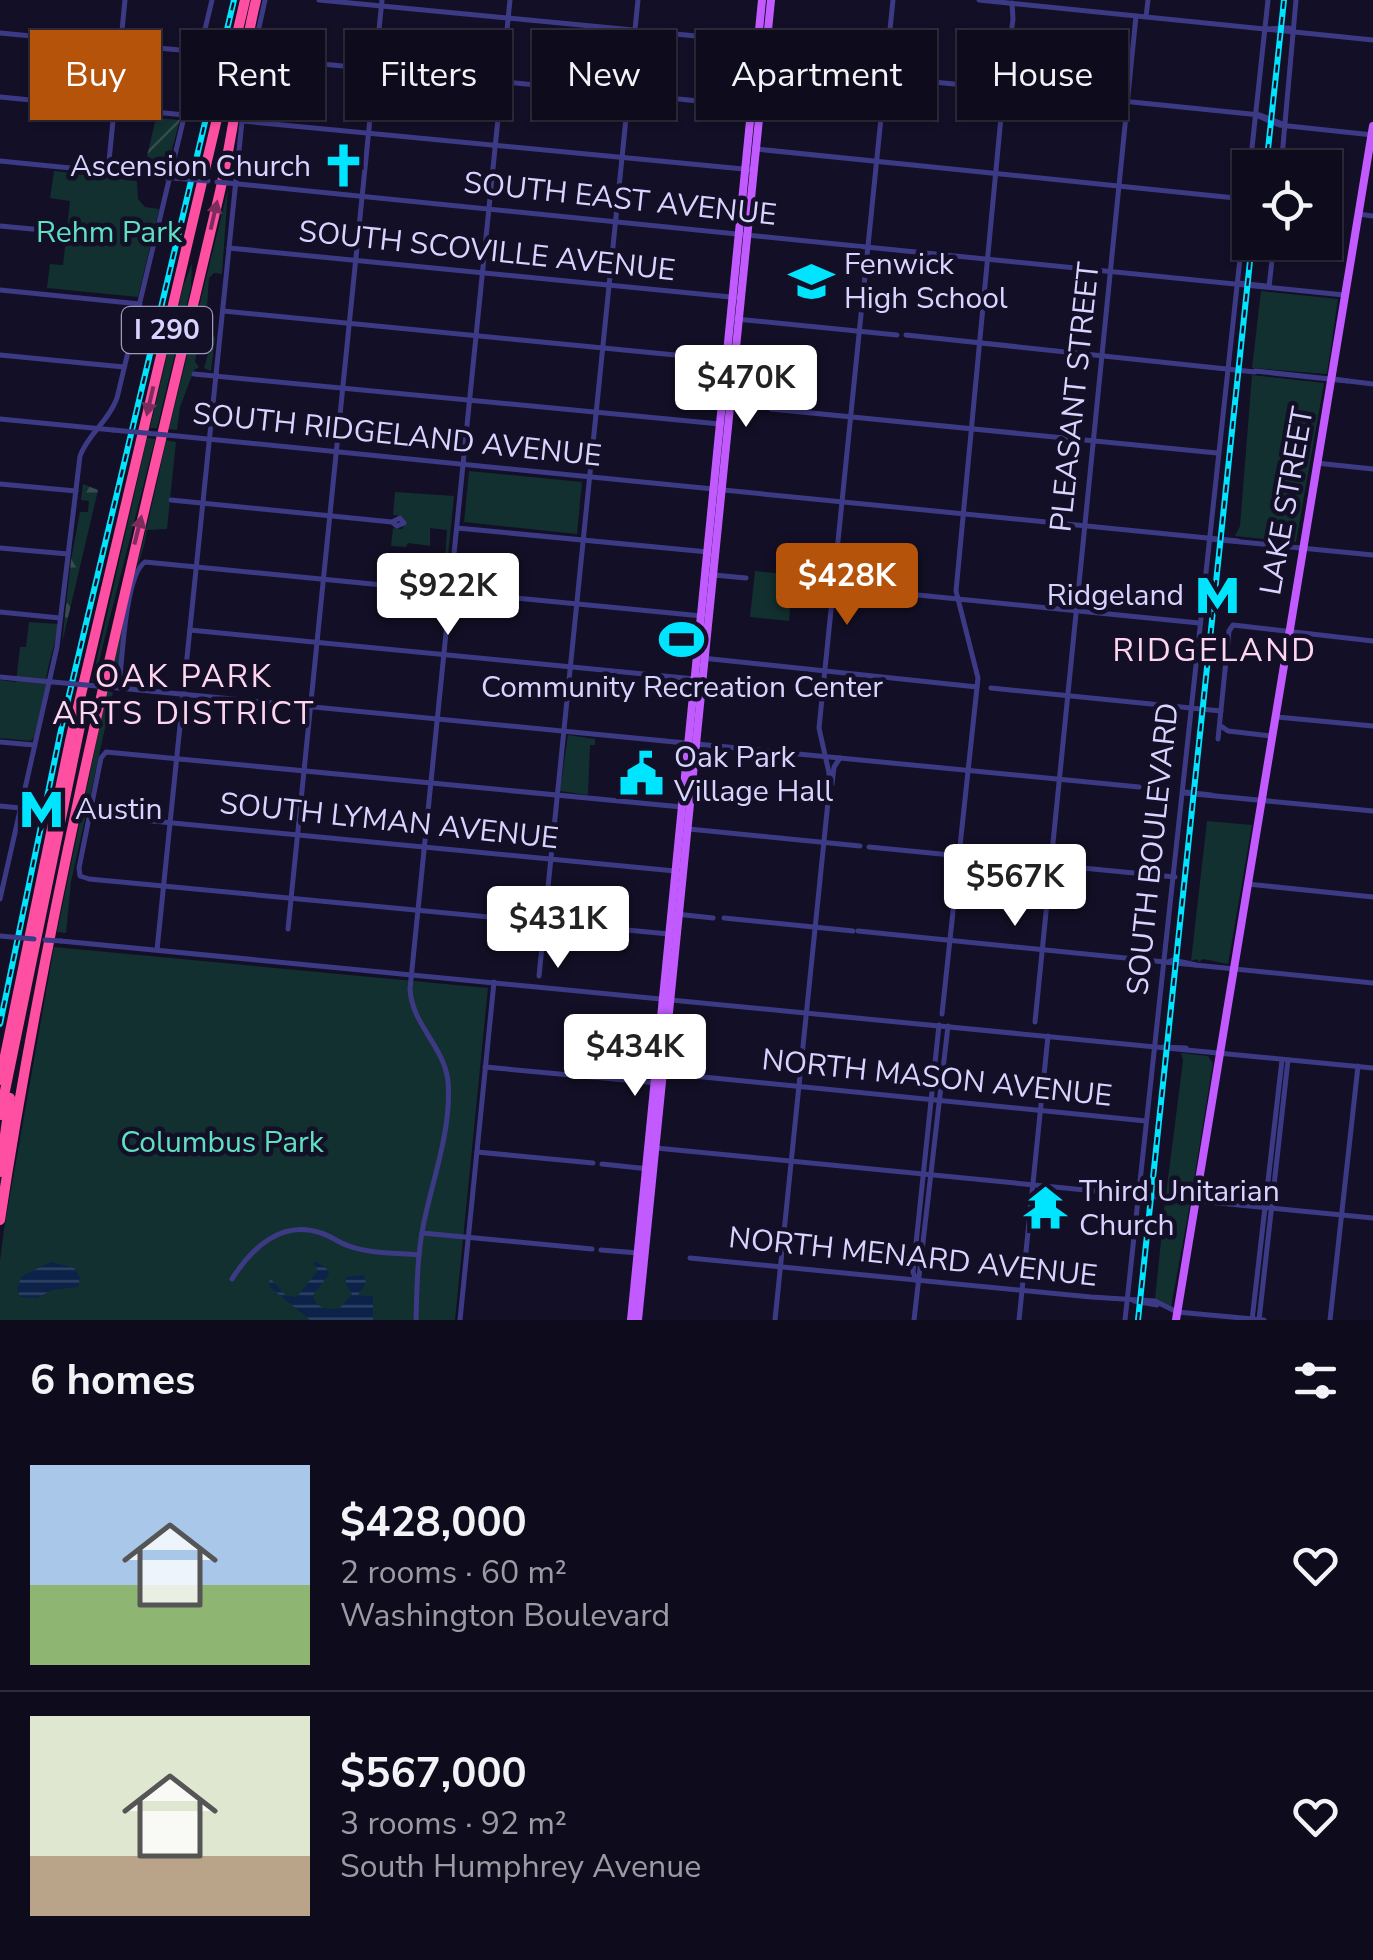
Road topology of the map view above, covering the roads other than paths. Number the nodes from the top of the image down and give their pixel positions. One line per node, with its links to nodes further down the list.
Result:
1 (125, 0): 23 (street)
2 (212, 0): 24 (street)
3 (246, 0): 165 (highway, I 290, one-way to 165)
4 (256, 0): 182 (highway, I 290, one-way to 4)
5 (265, 0): 25 (street)
6 (320, 0): 17 (street)
7 (510, 0): 21 (street)
8 (638, 0): 29 (street)
9 (762, 0): 30 (main road)
10 (771, 0): 31 (main road)
11 (893, 0): 32 (street)
12 (979, 0): 18 (street)
13 (1148, 0): 20 (street)
14 (1268, 0): 22 (street, SOUTH BOULEVARD)
15 (1296, 0): 34 (street)
16 (1029, 2): 18 (street); 19 (street)
17 (381, 3): 21 (street); 26 (street)
18 (1017, 3): 33 (street)
19 (1136, 16): 20 (street); 40 (street, PLEASANT STREET)
20 (1146, 17): 22 (street)
21 (508, 18): 27 (street); 28 (street)
22 (1265, 29): 34 (street); 41 (street, SOUTH BOULEVARD)
23 (122, 30)
24 (205, 30)
25 (258, 30)
26 (378, 30)
27 (507, 30)
28 (625, 30)
29 (635, 30)
30 (760, 30)
31 (767, 30)
32 (889, 30)
33 (1012, 30)
34 (1294, 32): 37 (street); 52 (street)
35 (0, 33): 36 (street)
36 (30, 36)
37 (1373, 40)
38 (0, 97): 39 (street)
39 (30, 100)
40 (1128, 101): 41 (street)
41 (1256, 115): 52 (street); 57 (street, SOUTH BOULEVARD)
42 (113, 120): 63 (street)
43 (184, 120): 65 (street)
44 (369, 120): 54 (street)
45 (498, 120): 55 (street)
46 (626, 120): 59 (street)
47 (755, 120): 56 (main road)
48 (880, 120): 61 (street)
49 (1001, 120): 64 (street)
50 (1126, 120): 67 (street, PLEASANT STREET)
51 (242, 121): 54 (street); 66 (street)
52 (1285, 125): 53 (street); 58 (street)
53 (1372, 132): 71 (main road, LAKE STREET)
54 (368, 133): 55 (street); 68 (street)
55 (496, 146): 59 (street); 70 (street)
56 (752, 149): 61 (street); 62 (main road)
57 (1251, 150)
58 (1282, 150)
59 (622, 158): 62 (street); 73 (street)
60 (0, 161): 63 (street, SOUTH EAST AVENUE)
61 (876, 162): 64 (street); 77 (street)
62 (750, 170): 76 (main road)
63 (108, 172): 65 (street, SOUTH EAST AVENUE)
64 (995, 174): 67 (street); 79 (street)
65 (171, 178): 66 (street, SOUTH EAST AVENUE, bridge); 91 (street)
66 (232, 184): 68 (street, SOUTH EAST AVENUE); 78 (street)
67 (1119, 186): 69 (street); 83 (street, PLEASANT STREET)
68 (362, 196): 70 (street, SOUTH EAST AVENUE); 80 (street)
69 (1232, 198)
70 (489, 209): 73 (street, SOUTH EAST AVENUE); 84 (street)
71 (1358, 214): 72 (street); 89 (main road, LAKE STREET)
72 (1373, 216)
73 (616, 222): 76 (street, SOUTH EAST AVENUE); 86 (street)
74 (0, 226): 75 (street)
75 (64, 232)
76 (743, 234): 77 (street, SOUTH EAST AVENUE); 90 (main road)
77 (867, 246): 79 (street, SOUTH EAST AVENUE); 95 (street)
78 (229, 248): 80 (street, SOUTH SCOVILLE AVENUE); 92 (street)
79 (987, 258): 83 (street, SOUTH EAST AVENUE); 99 (street)
80 (355, 260): 84 (street, SOUTH SCOVILLE AVENUE); 94 (street)
81 (1239, 260): 85 (street, SOUTH BOULEVARD)
82 (1272, 260): 87 (street)
83 (1110, 271): 85 (street, SOUTH EAST AVENUE); 102 (street, PLEASANT STREET)
84 (482, 273): 86 (street, SOUTH SCOVILLE AVENUE); 97 (street)
85 (1236, 284): 87 (street, SOUTH EAST AVENUE); 105 (street, SOUTH BOULEVARD)
86 (609, 285): 90 (street, SOUTH SCOVILLE AVENUE); 100 (street)
87 (1269, 287): 89 (street, SOUTH EAST AVENUE)
88 (0, 290): 91 (street)
89 (1344, 295): 108 (main road, LAKE STREET)
90 (737, 297): 93 (main road)
91 (140, 304): 104 (street)
92 (222, 310): 94 (street); 107 (street)
93 (734, 319): 95 (street); 103 (main road)
94 (349, 323): 97 (street); 110 (street)
95 (859, 331): 96 (street); 114 (street)
96 (897, 335)
97 (476, 336): 100 (street); 111 (street)
98 (906, 336): 99 (street)
99 (978, 344): 102 (street); 118 (street)
100 (603, 348): 103 (street); 113 (street)
101 (0, 354): 104 (street)
102 (1102, 356): 105 (street); 120 (street, PLEASANT STREET)
103 (730, 360): 116 (main road)
104 (124, 367): 117 (street)
105 (1227, 369): 108 (street); 122 (street, SOUTH BOULEVARD)
106 (194, 374): 107 (street)
107 (216, 375): 110 (street); 119 (street)
108 (1330, 379): 109 (street); 123 (main road, LAKE STREET)
109 (1373, 384)
110 (342, 388): 111 (street); 121 (street)
111 (470, 400): 113 (street); 124 (street)
112 (771, 409): 114 (street)
113 (596, 412): 116 (street); 126 (street)
114 (850, 417): 118 (street); 131 (street)
115 (0, 419): 117 (street, SOUTH RIDGELAND AVENUE)
116 (724, 424): 128 (main road)
117 (99, 428): 119 (street, SOUTH RIDGELAND AVENUE, bridge); 129 (street)
118 (970, 429): 120 (street); 133 (street)
119 (210, 439): 121 (street, SOUTH RIDGELAND AVENUE); 132 (street)
120 (1093, 441): 122 (street); 136 (street, PLEASANT STREET)
121 (336, 452): 124 (street, SOUTH RIDGELAND AVENUE); 134 (street)
122 (1217, 453): 138 (street, SOUTH BOULEVARD)
123 (1316, 463): 125 (street); 141 (main road, LAKE STREET)
124 (464, 464): 126 (street, SOUTH RIDGELAND AVENUE); 137 (street)
125 (1373, 469)
126 (590, 476): 128 (street, SOUTH RIDGELAND AVENUE); 139 (street)
127 (0, 484): 129 (street)
128 (717, 489): 131 (street, SOUTH RIDGELAND AVENUE); 142 (main road)
129 (76, 491): 143 (street)
130 (171, 500): 132 (street)
131 (842, 501): 133 (street, SOUTH RIDGELAND AVENUE); 150 (street)
132 (203, 503): 134 (street); 145 (street)
133 (963, 514): 136 (street, SOUTH RIDGELAND AVENUE); 152 (street)
134 (330, 516): 135 (street); 148 (street)
135 (392, 522)
136 (1085, 526): 138 (street, SOUTH RIDGELAND AVENUE); 154 (street, PLEASANT STREET)
137 (457, 528): 139 (street); 151 (street)
138 (1208, 538): 141 (street, SOUTH RIDGELAND AVENUE); 158 (street, SOUTH BOULEVARD)
139 (583, 540): 142 (street); 153 (street)
140 (0, 548): 143 (street)
141 (1302, 548): 144 (street, SOUTH RIDGELAND AVENUE); 160 (main road, LAKE STREET)
142 (711, 553): 146 (main road)
143 (68, 554): 157 (street)
144 (1373, 555)
145 (196, 567): 148 (street); 159 (street); 172 (street)
146 (708, 574): 147 (street); 156 (main road)
147 (746, 578)
148 (323, 580): 151 (street); 162 (street)
149 (798, 583): 150 (street)
150 (833, 586): 152 (street); 167 (street)
151 (450, 592): 153 (street); 163 (street)
152 (958, 599): 154 (street); 171 (street)
153 (577, 604): 156 (street); 166 (street)
154 (1077, 611): 158 (street); 175 (street, PLEASANT STREET)
155 (0, 612): 157 (street)
156 (704, 616): 164 (main road)
157 (60, 618): 170 (street)
158 (1199, 623): 177 (street, SOUTH BOULEVARD)
159 (190, 630): 162 (street); 174 (street)
160 (1288, 632): 161 (street); 178 (street); 179 (main road, LAKE STREET)
161 (1373, 640)
162 (316, 642): 163 (street); 176 (street)
163 (444, 655): 166 (street); 180 (street)
164 (700, 658): 167 (street); 169 (main road)
165 (88, 661): 236 (highway); 259 (highway, I 290)
166 (570, 667): 169 (street); 185 (street)
167 (825, 671): 171 (street); 184 (street)
168 (0, 677): 170 (street)
169 (698, 680): 189 (main road)
170 (51, 682): 172 (street, bridge); 190 (street)
171 (977, 687): 195 (street)
172 (119, 688): 174 (street)
173 (992, 688): 175 (street)
174 (183, 694): 176 (street); 194 (street)
175 (1068, 696): 177 (street); 197 (street, PLEASANT STREET)
176 (310, 707): 180 (street); 196 (street)
177 (1191, 708): 178 (street); 201 (street, SOUTH BOULEVARD)
178 (1221, 711): 181 (street)
179 (1274, 716): 183 (street); 186 (main road, LAKE STREET)
180 (438, 719): 185 (street); 198 (street)
181 (1220, 724): 186 (street); 187 (street)
182 (94, 726): 236 (highway); 282 (highway, I 290)
183 (1373, 726)
184 (819, 728): 191 (street); 192 (street)
185 (564, 731): 189 (street); 202 (street)
186 (1271, 736): 203 (main road, LAKE STREET)
187 (1218, 739)
188 (0, 742): 190 (street)
189 (692, 744): 191 (street); 206 (main road)
190 (34, 745): 205 (street)
191 (811, 756): 192 (street)
192 (824, 757): 193 (street); 200 (street)
193 (840, 758): 195 (street); 200 (street)
194 (176, 759): 196 (street); 208 (street); 209 (street)
195 (968, 771): 197 (street); 216 (street)
196 (304, 772): 198 (street); 211 (street)
197 (1060, 780): 199 (street); 218 (street, PLEASANT STREET)
198 (432, 784): 202 (street); 213 (street)
199 (1139, 787)
200 (829, 792): 212 (street)
201 (1184, 792): 203 (street); 221 (street, SOUTH BOULEVARD)
202 (557, 796): 206 (street); 217 (street)
203 (1260, 800): 207 (street); 222 (main road, LAKE STREET)
204 (0, 806): 205 (street)
205 (20, 808): 220 (street)
206 (686, 808): 210 (main road)
207 (1373, 812)
208 (90, 815): 209 (street, SOUTH LYMAN AVENUE); 223 (street)
209 (170, 822): 211 (street, SOUTH LYMAN AVENUE); 223 (street)
210 (684, 829): 212 (street); 219 (main road)
211 (297, 834): 213 (street, SOUTH LYMAN AVENUE); 225 (street)
212 (824, 842): 214 (street); 232 (street)
213 (425, 846): 217 (street, SOUTH LYMAN AVENUE); 227 (street)
214 (860, 846)
215 (870, 847): 216 (street)
216 (959, 856): 218 (street); 237 (street)
217 (550, 859): 219 (street, SOUTH LYMAN AVENUE); 231 (street)
218 (1051, 865): 221 (street); 239 (street, PLEASANT STREET)
219 (679, 871): 228 (main road)
220 (3, 872): 226 (street)
221 (1175, 878): 240 (street, SOUTH BOULEVARD)
222 (1247, 884): 224 (street); 241 (main road, LAKE STREET)
223 (164, 886): 225 (street); 238 (street)
224 (1373, 897)
225 (291, 898): 227 (street); 233 (street)
226 (0, 899)
227 (418, 910): 231 (street); 242 (street)
228 (675, 914): 229 (street); 234 (main road)
229 (712, 918)
230 (724, 918): 232 (street)
231 (544, 922): 234 (street); 243 (street)
232 (816, 927): 237 (street); 247 (street)
233 (288, 929)
234 (673, 935): 246 (main road)
235 (0, 936): 236 (street, bridge)
236 (39, 939): 238 (street, bridge); 265 (highway); 273 (highway)
237 (950, 941): 239 (street); 248 (street)
238 (157, 950): 242 (street)
239 (1042, 950): 240 (street); 249 (street, PLEASANT STREET)
240 (1166, 962): 241 (street); 253 (street, SOUTH BOULEVARD)
241 (1233, 968): 245 (street); 254 (main road, LAKE STREET)
242 (412, 974): 244 (street); 283 (street)
243 (538, 976)
244 (494, 982): 246 (street); 257 (street)
245 (1373, 982)
246 (666, 998): 247 (street); 260 (main road)
247 (807, 1012): 250 (street); 261 (street)
248 (942, 1014)
249 (1035, 1022)
250 (938, 1025): 251 (street); 262 (street)
251 (948, 1026): 252 (street); 263 (street)
252 (1048, 1036): 253 (street); 264 (street)
253 (1158, 1047): 254 (street); 266 (street, SOUTH BOULEVARD)
254 (1219, 1053): 255 (street); 278 (main road, LAKE STREET)
255 (1285, 1059): 256 (street); 279 (street)
256 (1358, 1066): 258 (street); 280 (street)
257 (486, 1067): 260 (street, NORTH MASON AVENUE); 268 (street)
258 (1373, 1068)
259 (0, 1080)
260 (660, 1080): 261 (street, NORTH MASON AVENUE); 267 (main road)
261 (799, 1087): 262 (street, NORTH MASON AVENUE); 269 (street)
262 (930, 1100): 263 (street, NORTH MASON AVENUE); 274 (street)
263 (940, 1100): 264 (street, NORTH MASON AVENUE); 275 (street)
264 (1041, 1110): 266 (street, NORTH MASON AVENUE); 276 (street)
265 (0, 1115)
266 (1146, 1121): 277 (street, SOUTH BOULEVARD)
267 (652, 1148): 269 (street); 272 (main road)
268 (477, 1152): 270 (street); 284 (street)
269 (791, 1161): 274 (street); 290 (street)
270 (593, 1163)
271 (602, 1164): 272 (street)
272 (650, 1169): 287 (main road)
273 (0, 1172)
274 (923, 1174): 275 (street); 292 (street)
275 (932, 1175): 276 (street); 292 (street)
276 (1033, 1185): 277 (street); 293 (street)
277 (1140, 1195): 278 (street); 294 (street, SOUTH BOULEVARD)
278 (1195, 1200): 279 (street); 295 (main road, LAKE STREET)
279 (1268, 1208): 280 (street); 304 (street)
280 (1342, 1215): 281 (street); 305 (street)
281 (1373, 1218)
282 (0, 1220)
283 (422, 1233): 284 (street); 288 (street)
284 (468, 1237): 285 (street); 297 (street)
285 (592, 1248)
286 (601, 1250): 287 (street)
287 (641, 1253): 298 (main road); 299 (main road)
288 (419, 1255): 291 (street); 296 (street)
289 (690, 1258): 290 (street, NORTH MENARD AVENUE)
290 (780, 1267): 292 (street, NORTH MENARD AVENUE); 300 (street)
291 (232, 1279)
292 (918, 1281): 293 (street, NORTH MENARD AVENUE); 301 (street)
293 (1022, 1290): 294 (street, NORTH MENARD AVENUE); 302 (street)
294 (1129, 1300): 295 (street, NORTH MENARD AVENUE); 303 (street, SOUTH BOULEVARD)
295 (1176, 1316): 304 (street, NORTH MENARD AVENUE)
296 (416, 1320)
297 (460, 1320)
298 (630, 1320)
299 (638, 1320)
300 (775, 1320)
301 (914, 1320)
302 (1019, 1320)
303 (1125, 1320)
304 (1257, 1320)
305 (1330, 1320)

